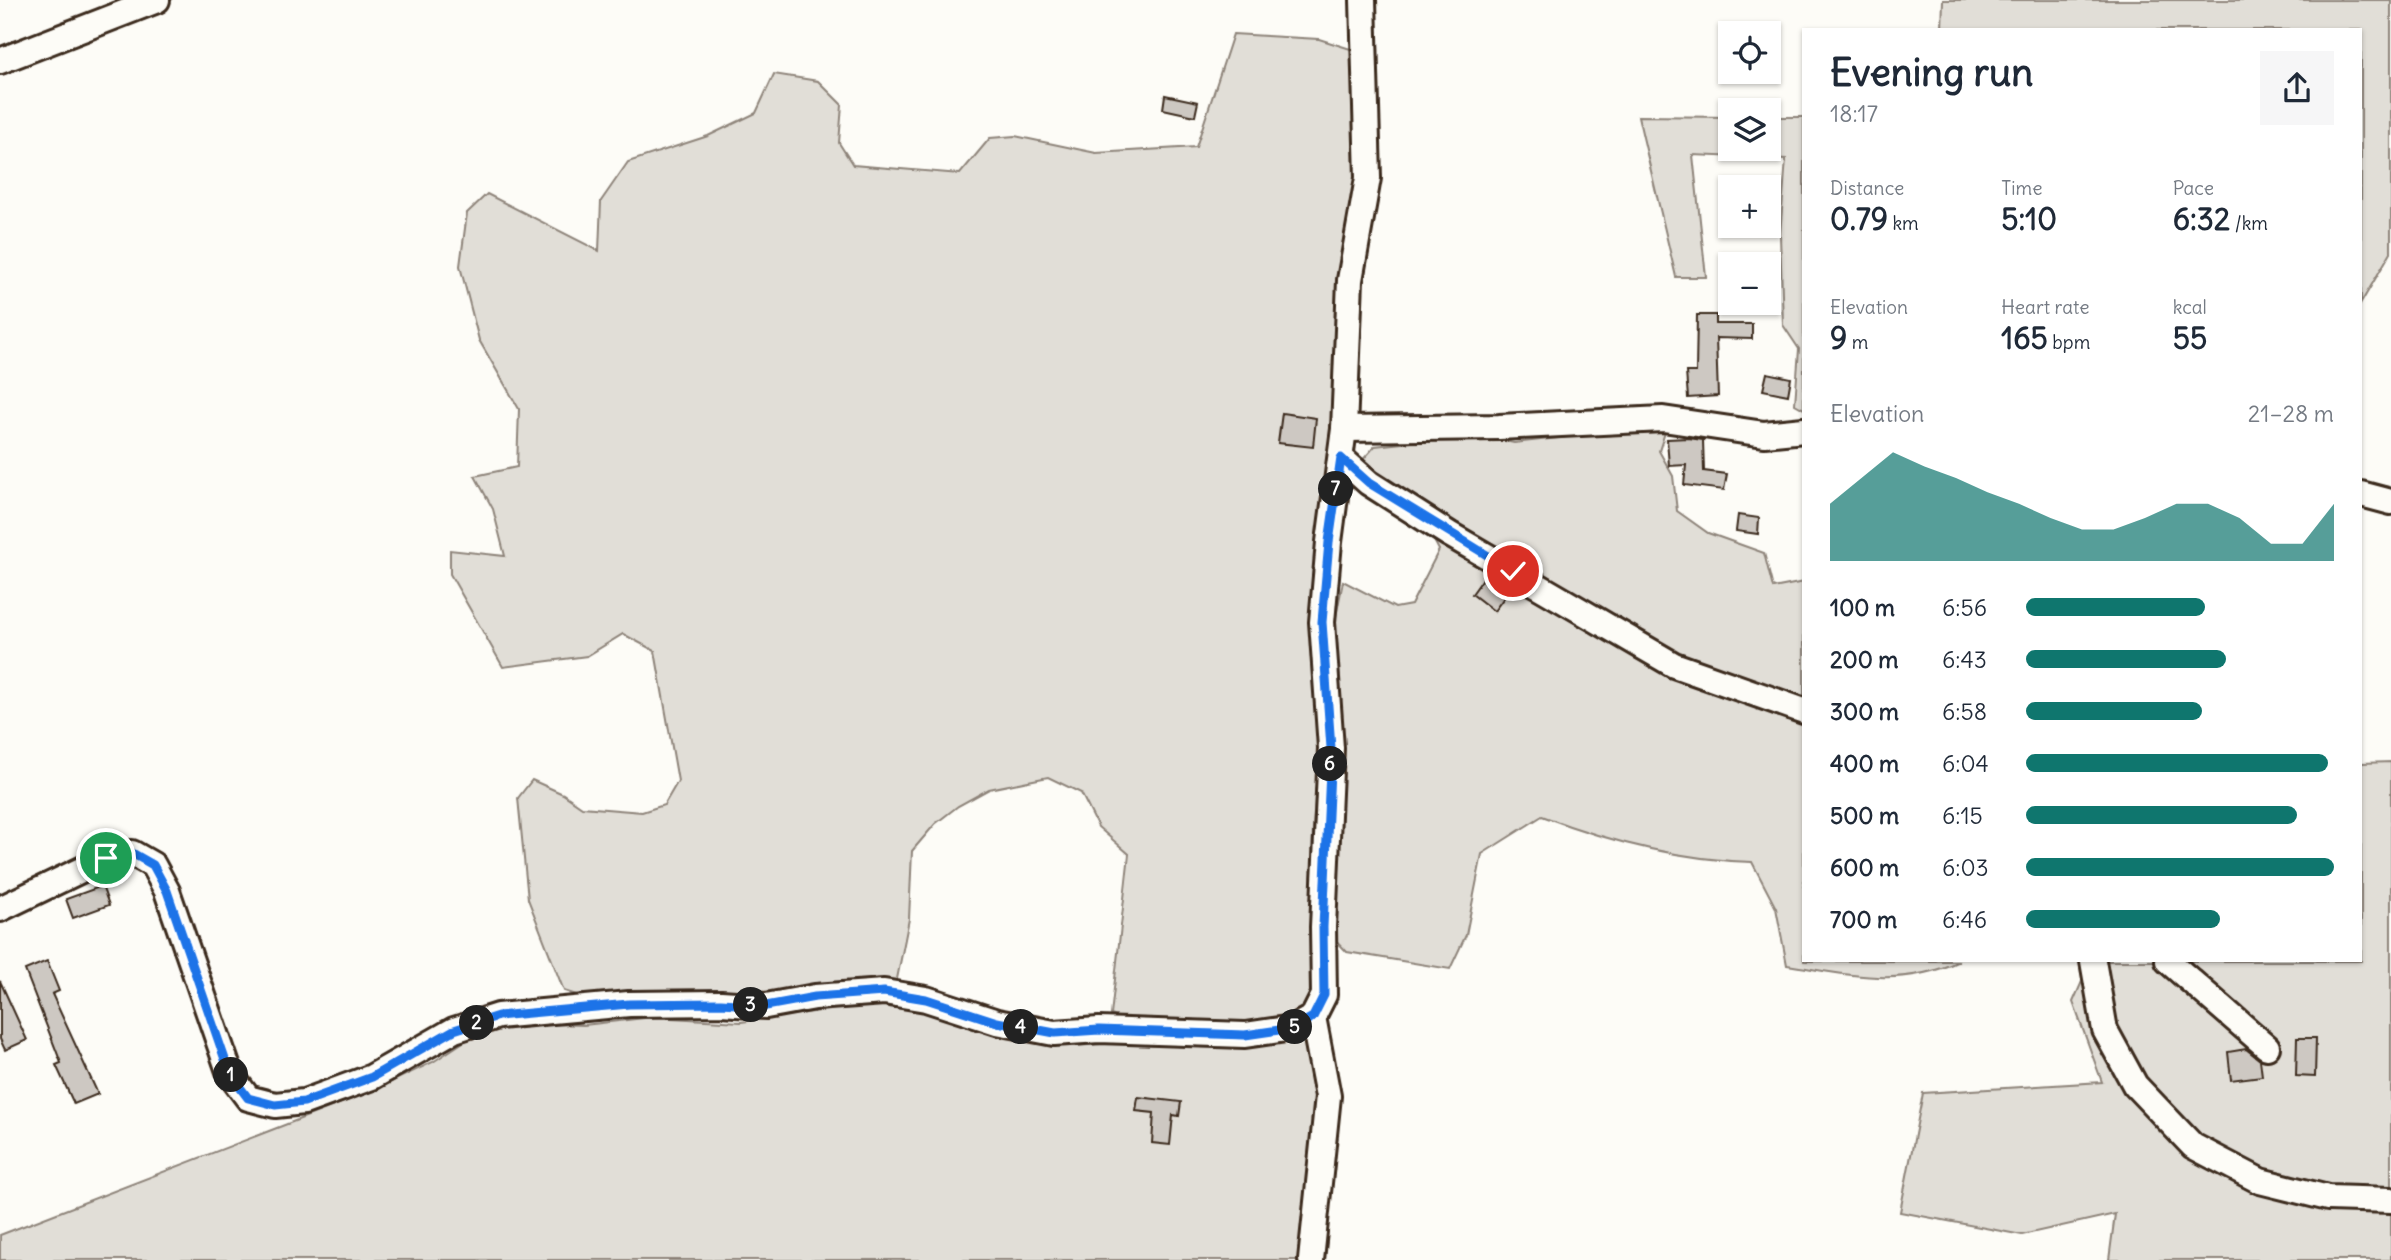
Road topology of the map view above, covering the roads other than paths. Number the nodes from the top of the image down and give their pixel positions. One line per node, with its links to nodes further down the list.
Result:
1 (158, 0): 3 (street)
2 (1363, 0): 4 (street)
3 (0, 61)
4 (1344, 429): 5 (street); 6 (street)
5 (1802, 430)
6 (1341, 458): 9 (street); 13 (street)
7 (2362, 494): 8 (street)
8 (2391, 502)
9 (1802, 710)
10 (0, 909): 13 (street)
11 (2093, 962): 15 (street)
12 (2169, 962): 14 (street)
13 (1313, 1017): 16 (street)
14 (2267, 1047)
15 (2391, 1200)
16 (1311, 1260)

